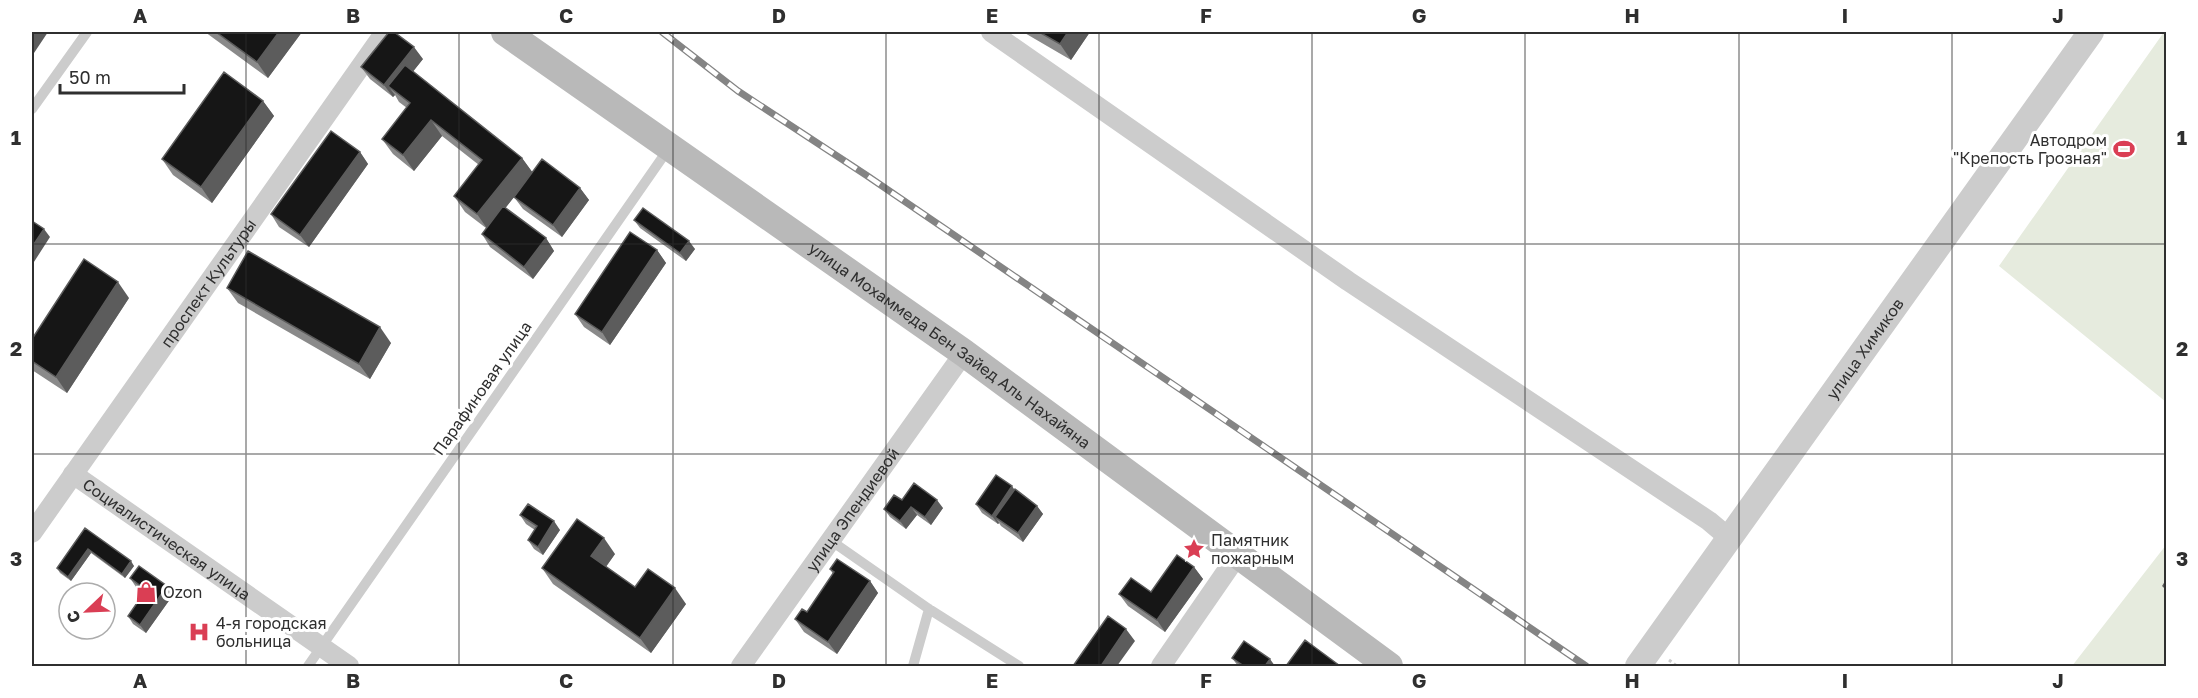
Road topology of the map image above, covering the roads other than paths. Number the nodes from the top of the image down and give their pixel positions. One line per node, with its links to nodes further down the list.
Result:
1 (87, 32): 6 (lane)
2 (386, 32): 9 (street, проспект Культуры)
3 (505, 32): 7 (main road, улица Мохаммеда Бен Зайед Аль Нахайяна)
4 (991, 32): 11 (street)
5 (2091, 32): 11 (street, улица Химиков)
6 (32, 110)
7 (669, 147): 8 (main road, улица Мохаммеда Бен Зайед Аль Нахайяна); 15 (lane, Парафиновая улица)
8 (964, 353): 12 (street, улица Эпендиевой); 13 (main road, улица Мохаммеда Бен Зайед Аль Нахайяна)
9 (73, 474): 10 (street, проспект Культуры); 15 (street, Социалистическая улица)
10 (32, 533)
11 (1728, 537): 23 (street, улица Химиков)
12 (830, 540): 14 (lane); 18 (street, улица Эпендиевой)
13 (1237, 556): 21 (street); 22 (main road, улица Мохаммеда Бен Зайед Аль Нахайяна)
14 (929, 609): 19 (lane); 20 (lane)
15 (320, 646): 16 (lane, Парафиновая улица); 17 (street, Социалистическая улица)
16 (308, 666)
17 (349, 666)
18 (741, 666)
19 (913, 666)
20 (1019, 666)
21 (1161, 666)
22 (1389, 666)
23 (1638, 666)

